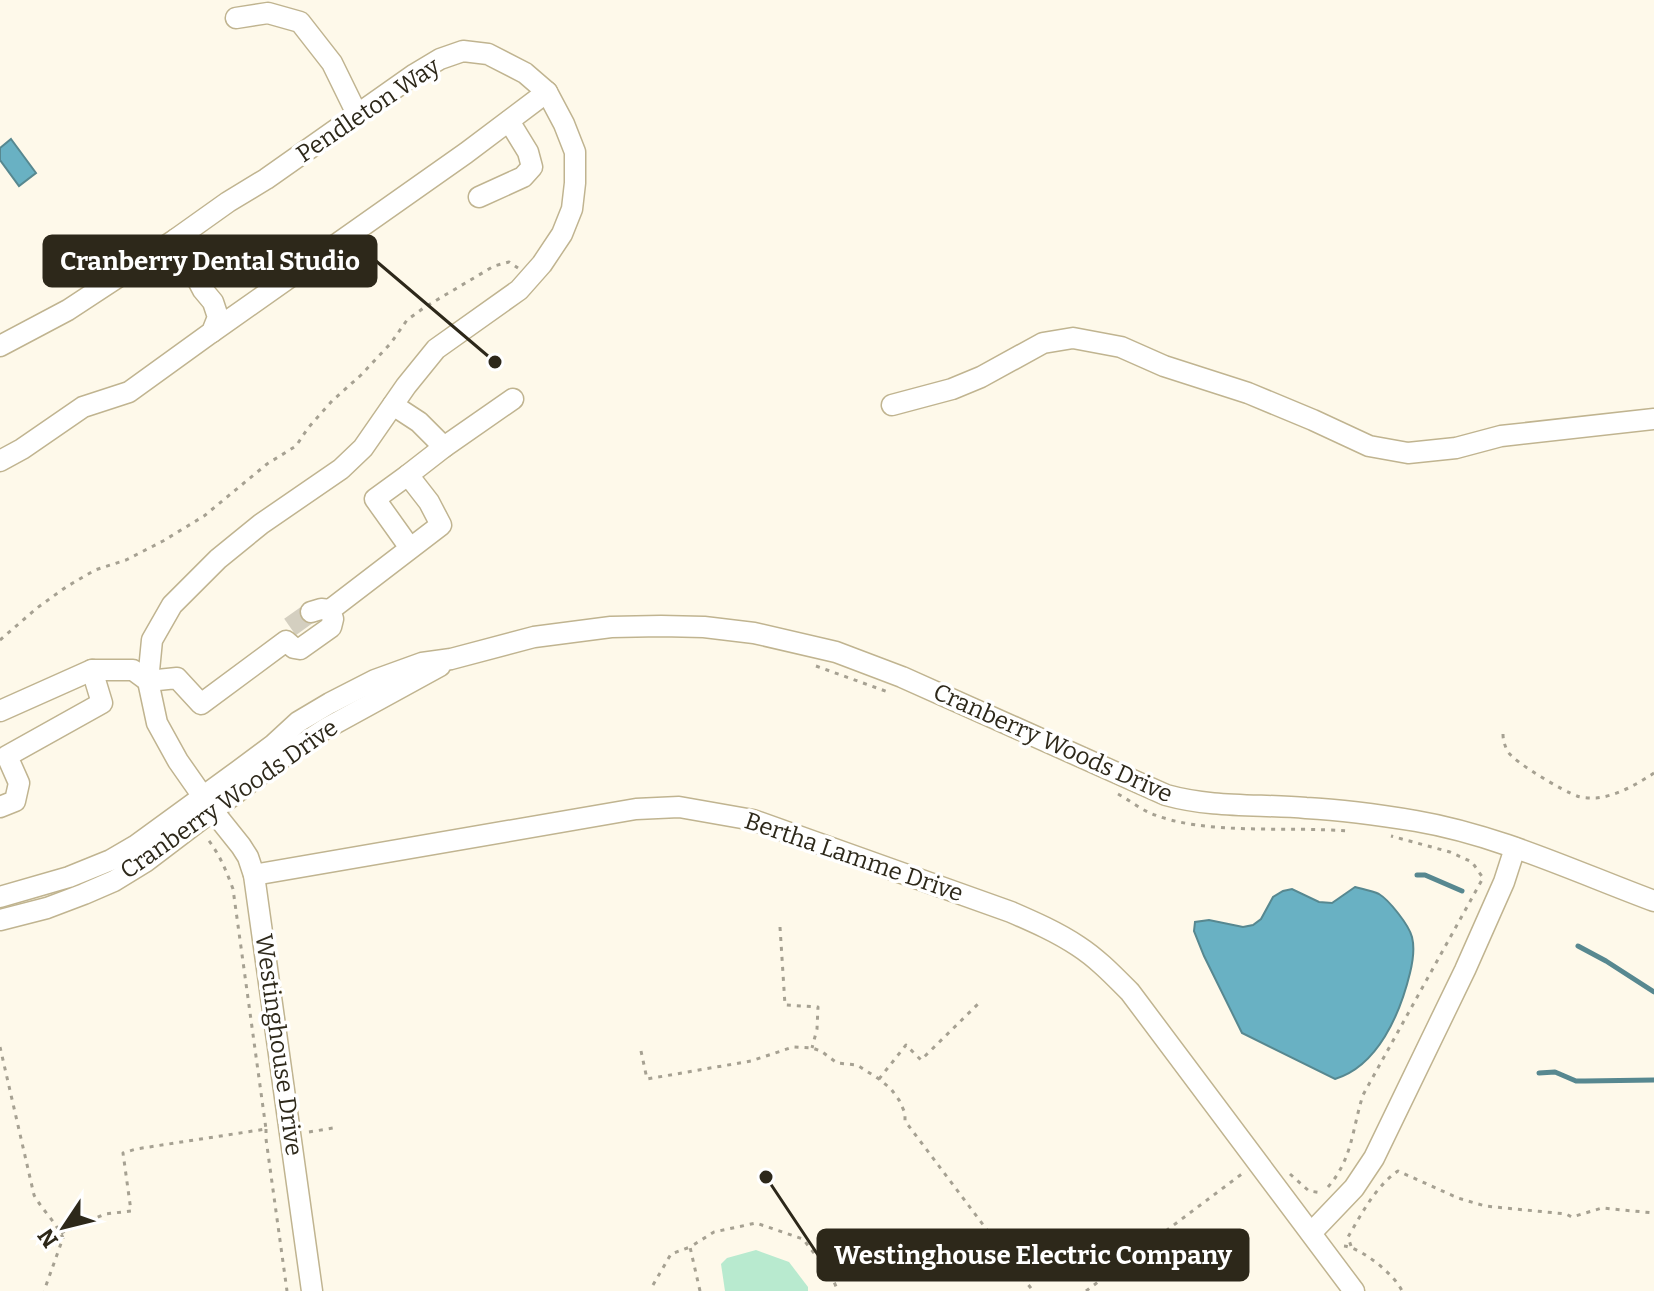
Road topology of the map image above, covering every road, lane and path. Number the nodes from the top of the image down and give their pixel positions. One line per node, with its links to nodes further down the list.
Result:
1 (236, 18): 3 (street)
2 (547, 92): 3 (street, Pendleton Way); 4 (street); 7 (street, Pendleton Way)
3 (357, 114): 6 (street, Pendleton Way)
4 (509, 121): 5 (street); 8 (street)
5 (479, 197)
6 (176, 239): 8 (street); 9 (street, Pendleton Way)
7 (531, 277): 11 (street, Pendleton Way); 18 (path)
8 (212, 332): 15 (street)
9 (0, 346)
10 (513, 399): 14 (street)
11 (393, 405): 14 (street); 20 (street, Pendleton Way)
12 (892, 405): 13 (street)
13 (1654, 419)
14 (444, 447): 16 (street)
15 (0, 461)
16 (408, 475): 17 (street); 17 (street)
17 (410, 548): 20 (street)
18 (0, 640)
19 (92, 670): 20 (street); 21 (street); 25 (street)
20 (148, 681): 24 (street, Pendleton Way)
21 (0, 711)
22 (1503, 734): 23 (path)
23 (1654, 773)
24 (208, 804): 27 (street, Cranberry Woods Drive); 28 (street, Westinghouse Drive); 29 (street, Cranberry Woods Drive); 34 (street, Cranberry Woods Drive)
25 (0, 807)
26 (206, 837): 41 (path)
27 (1515, 848): 33 (street, Cranberry Woods Drive); 46 (street)
28 (254, 875): 42 (street, Bertha Lamme Drive); 53 (street, Westinghouse Drive)
29 (69, 877): 31 (street); 32 (street, Cranberry Woods Drive)
30 (1483, 878): 43 (path)
31 (0, 884)
32 (0, 897)
33 (1654, 901)
34 (0, 920)
35 (780, 927): 38 (path)
36 (978, 1004): 40 (path)
37 (0, 1047): 45 (path)
38 (812, 1048): 39 (path); 40 (path)
39 (641, 1051)
40 (879, 1079): 56 (path)
41 (266, 1129): 45 (path); 52 (path)
42 (1258, 1162): 46 (street, Bertha Lamme Drive); 57 (path)
43 (1290, 1175)
44 (1654, 1213): 48 (path)
45 (61, 1233): 51 (path)
46 (1311, 1233): 58 (street, Bertha Lamme Drive)
47 (1339, 1245): 48 (path)
48 (1351, 1246): 59 (path)
49 (690, 1247): 50 (path); 54 (path); 55 (path)
50 (653, 1285)
51 (44, 1291)
52 (287, 1291)
53 (312, 1291)
54 (700, 1291)
55 (838, 1291)
56 (1033, 1291)
57 (1086, 1291)
58 (1354, 1291)
59 (1402, 1291)

